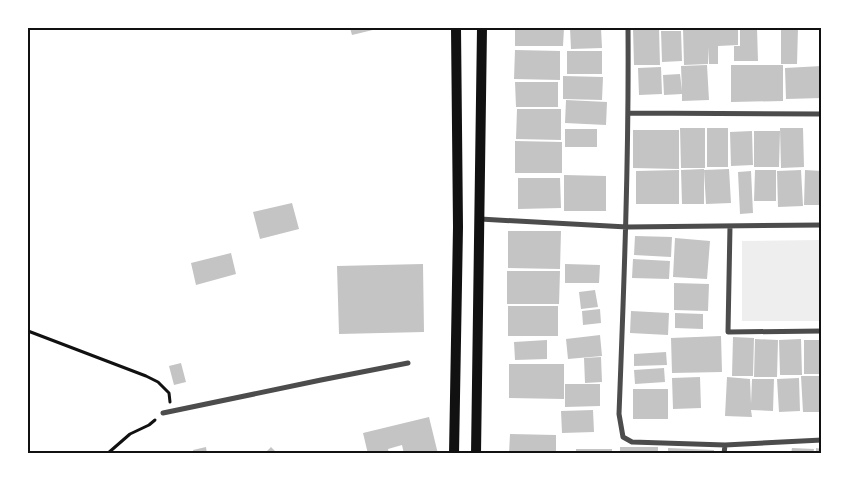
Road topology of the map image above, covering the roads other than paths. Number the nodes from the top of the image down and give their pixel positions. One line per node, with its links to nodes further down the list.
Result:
1 (456, 28): 15 (main road)
2 (482, 28): 6 (main road)
3 (628, 28): 4 (street)
4 (629, 113): 5 (street); 9 (street)
5 (822, 114)
6 (480, 219): 9 (street); 16 (main road)
7 (822, 225): 8 (street)
8 (730, 226): 9 (street); 10 (street)
9 (627, 227): 14 (street)
10 (822, 331)
11 (408, 363): 12 (street)
12 (163, 413)
13 (822, 440): 14 (street)
14 (725, 444): 17 (street)
15 (454, 454)
16 (476, 454)
17 (724, 454)

